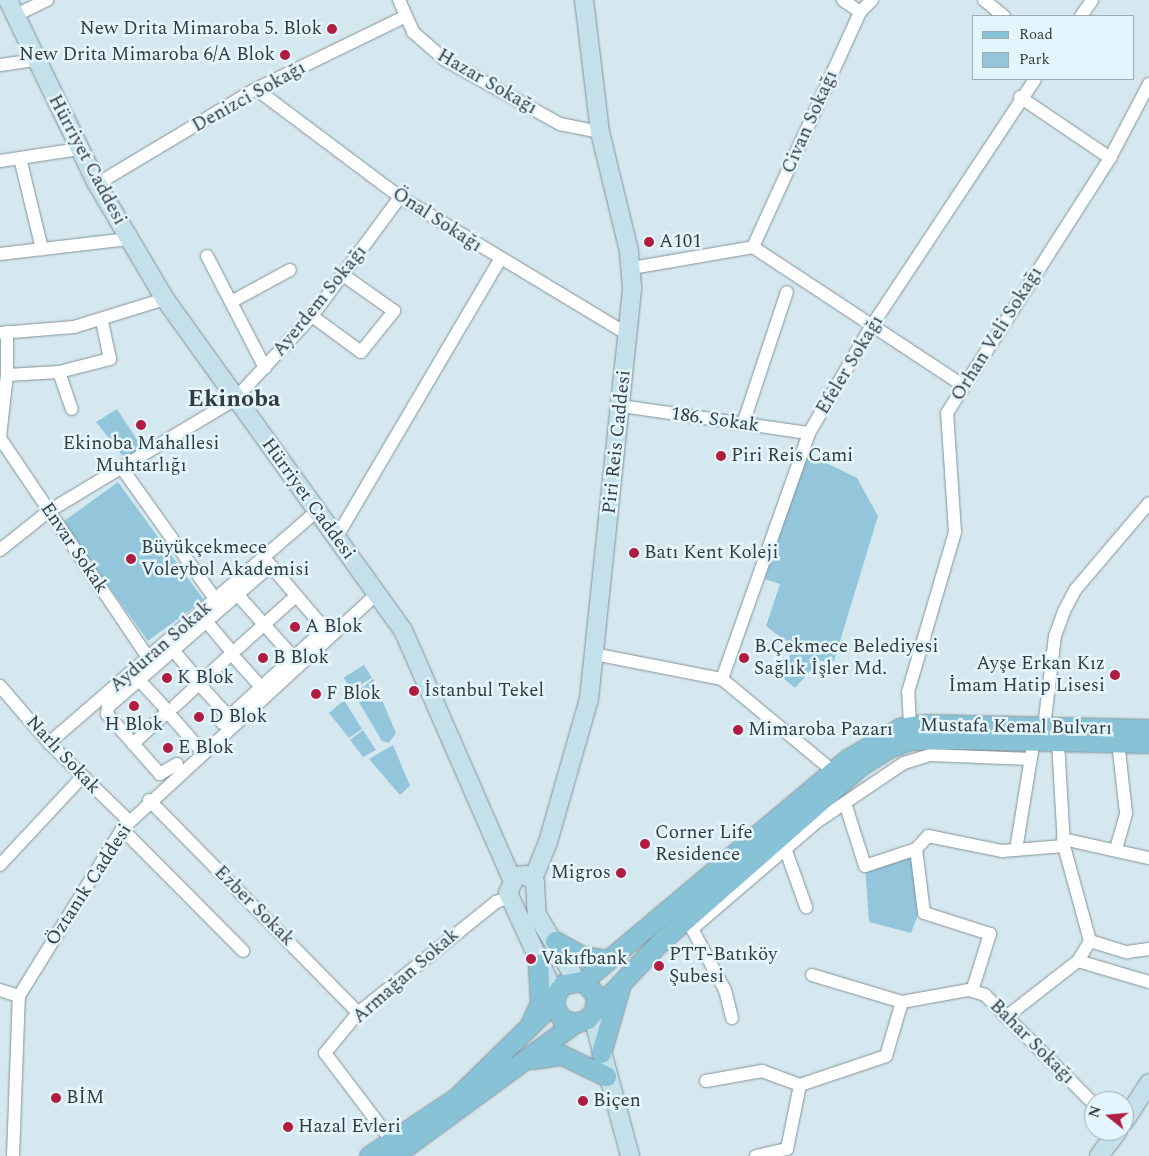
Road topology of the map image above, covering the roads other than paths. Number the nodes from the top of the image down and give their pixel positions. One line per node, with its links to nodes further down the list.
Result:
1 (8, 0): 12 (main road, Hürriyet Caddesi)
2 (47, 0): 12 (street)
3 (399, 0): 13 (street, Hazar Sokağı)
4 (584, 0): 20 (main road, Piri Reis Caddesi)
5 (842, 0): 9 (street)
6 (872, 0): 9 (street, Civan Sokağı)
7 (984, 0): 10 (street)
8 (1092, 0): 11 (street)
9 (860, 12): 28 (street, Civan Sokağı)
10 (1003, 15)
11 (1082, 15)
12 (14, 16): 14 (main road, Hürriyet Caddesi)
13 (404, 17): 18 (street, Denizci Sokağı); 20 (street, Hazar Sokağı)
14 (35, 60): 15 (street); 21 (main road, Hürriyet Caddesi)
15 (0, 65)
16 (1034, 80): 19 (street, Efeler Sokağı)
17 (1149, 84): 23 (street, Orhan Veli Sokağı)
18 (256, 89): 25 (street, Denizci Sokağı); 26 (street, Önal Sokağı)
19 (1020, 97): 23 (street); 41 (street, Efeler Sokağı)
20 (600, 132): 33 (main road, Piri Reis Caddesi)
21 (79, 149): 22 (street); 25 (main road, Hürriyet Caddesi)
22 (20, 158): 24 (street); 29 (street)
23 (1110, 158): 47 (street, Orhan Veli Sokağı)
24 (0, 161)
25 (97, 184): 27 (main road, Hürriyet Caddesi)
26 (400, 197): 32 (street, Önal Sokağı); 35 (street, Ayerdem Sokağı)
27 (128, 239): 29 (street); 37 (main road, Hürriyet Caddesi)
28 (754, 247): 33 (street); 41 (street)
29 (42, 249): 30 (street)
30 (0, 254)
31 (207, 256): 38 (street)
32 (499, 261): 43 (street, Önal Sokağı); 58 (street)
33 (632, 268): 43 (main road, Piri Reis Caddesi)
34 (290, 270): 38 (street)
35 (343, 275): 39 (street, Ayerdem Sokağı); 39 (street)
36 (787, 292): 51 (street)
37 (165, 299): 40 (street); 48 (main road, Hürriyet Caddesi)
38 (231, 302): 44 (street)
39 (312, 316): 44 (street, Ayerdem Sokağı)
40 (102, 320): 42 (street); 45 (street)
41 (871, 327): 47 (street); 52 (street, Efeler Sokağı)
42 (3, 333): 46 (street)
43 (627, 334): 49 (main road, Piri Reis Caddesi)
44 (265, 368): 48 (street, Ayerdem Sokağı)
45 (59, 372): 46 (street); 50 (street)
46 (7, 375): 53 (street)
47 (964, 386): 80 (street, Orhan Veli Sokağı)
48 (234, 400): 54 (street, Ayerdem Sokağı); 57 (main road, Hürriyet Caddesi)
49 (621, 406): 51 (street, 186. Sokak); 70 (main road, Piri Reis Caddesi)
50 (72, 409)
51 (743, 424): 52 (street, 186. Sokak)
52 (809, 433): 73 (street, Efeler Sokağı)
53 (0, 437): 56 (street, Envar Sokak)
54 (121, 468): 56 (street, Ayerdem Sokağı); 64 (street)
55 (1149, 503): 83 (street)
56 (48, 511): 59 (street, Ayerdem Sokağı); 72 (street, Envar Sokak)
57 (318, 511): 58 (main road, Hürriyet Caddesi); 60 (street, Ayduran Sokak)
58 (336, 538): 62 (main road, Hürriyet Caddesi)
59 (0, 550)
60 (268, 562): 61 (street); 63 (street); 64 (street, Ayduran Sokak)
61 (237, 594): 65 (street); 66 (street)
62 (377, 594): 67 (street, Öztanık Caddesi); 101 (main road, Hürriyet Caddesi)
63 (296, 596): 66 (street); 67 (street)
64 (216, 600): 72 (street, Ayduran Sokak)
65 (206, 621): 68 (street); 69 (street)
66 (264, 625): 69 (street); 71 (street)
67 (328, 632): 71 (street); 91 (street, Öztanık Caddesi)
68 (173, 650): 74 (street); 75 (street)
69 (233, 652): 75 (street); 77 (street)
70 (594, 654): 73 (street); 102 (main road, Piri Reis Caddesi)
71 (293, 657): 77 (street)
72 (149, 659): 86 (street, Ayduran Sokak)
73 (722, 679): 89 (street)
74 (139, 680): 78 (street); 87 (street)
75 (200, 683): 78 (street); 79 (street)
76 (0, 686): 86 (street, Narlı Sokak)
77 (261, 687): 79 (street)
78 (169, 711): 87 (street); 88 (street)
79 (229, 717): 88 (street)
80 (910, 726): 83 (main road, Mustafa Kemal Bulvarı); 89 (main road, Mustafa Kemal Bulvarı)
81 (1149, 729): 83 (main road, Mustafa Kemal Bulvarı)
82 (1058, 741): 83 (main road); 84 (main road); 94 (street)
83 (1036, 742): 92 (street); 98 (street); 105 (main road)
84 (1118, 742): 85 (main road); 96 (street)
85 (1149, 742)
86 (50, 743): 90 (street, Narlı Sokak)
87 (133, 744): 88 (street)
88 (197, 746)
89 (833, 771): 110 (main road, Mustafa Kemal Bulvarı)
90 (82, 777): 93 (street, Narlı Sokak); 100 (street)
91 (149, 800): 93 (street, Öztanık Caddesi); 122 (street, Ezber Sokak)
92 (845, 803): 95 (street); 97 (street)
93 (125, 826): 109 (street, Narlı Sokak); 119 (street, Öztanık Caddesi)
94 (1063, 843): 96 (street); 98 (street); 107 (street)
95 (785, 848): 104 (street); 105 (street)
96 (1116, 849): 99 (street)
97 (916, 850): 98 (street); 118 (street)
98 (1016, 850)
99 (1149, 858)
100 (0, 865)
101 (512, 879): 102 (main road); 103 (main road)
102 (534, 886): 103 (main road); 106 (main road)
103 (512, 899): 112 (main road); 122 (street, Armağan Sokak)
104 (806, 907)
105 (690, 923): 114 (main road); 125 (street)
106 (555, 941): 110 (main road); 115 (main road)
107 (1090, 941): 108 (street); 111 (street)
108 (1149, 949)
109 (243, 951)
110 (606, 960): 115 (main road, Mustafa Kemal Bulvarı)
111 (1078, 960): 116 (street); 124 (street)
112 (538, 964): 120 (main road); 126 (main road)
113 (812, 975): 121 (street)
114 (623, 980): 123 (main road); 127 (main road)
115 (579, 981): 120 (main road); 123 (main road)
116 (1149, 982)
117 (0, 990): 119 (street)
118 (972, 992): 121 (street, Bahar Sokağı); 124 (street, Bahar Sokağı)
119 (19, 996): 138 (street, Öztanık Caddesi)
120 (554, 998): 123 (main road); 126 (main road)
121 (902, 1002): 132 (street)
122 (358, 1014): 136 (street, Armağan Sokak)
123 (586, 1017): 127 (main road); 128 (main road); 129 (main road)
124 (1006, 1017): 133 (street, Bahar Sokağı)
125 (732, 1018)
126 (521, 1038): 136 (main road)
127 (601, 1053): 129 (main road)
128 (524, 1062): 129 (main road); 136 (main road)
129 (606, 1076): 140 (main road)
130 (706, 1081): 132 (street)
131 (1149, 1083): 134 (main road)
132 (800, 1084): 137 (street)
133 (1084, 1094)
134 (1134, 1106)
135 (1110, 1141): 142 (main road)
136 (402, 1150): 139 (main road)
137 (787, 1152): 141 (street)
138 (13, 1156)
139 (369, 1156)
140 (630, 1156)
141 (756, 1156)
142 (1099, 1156)

